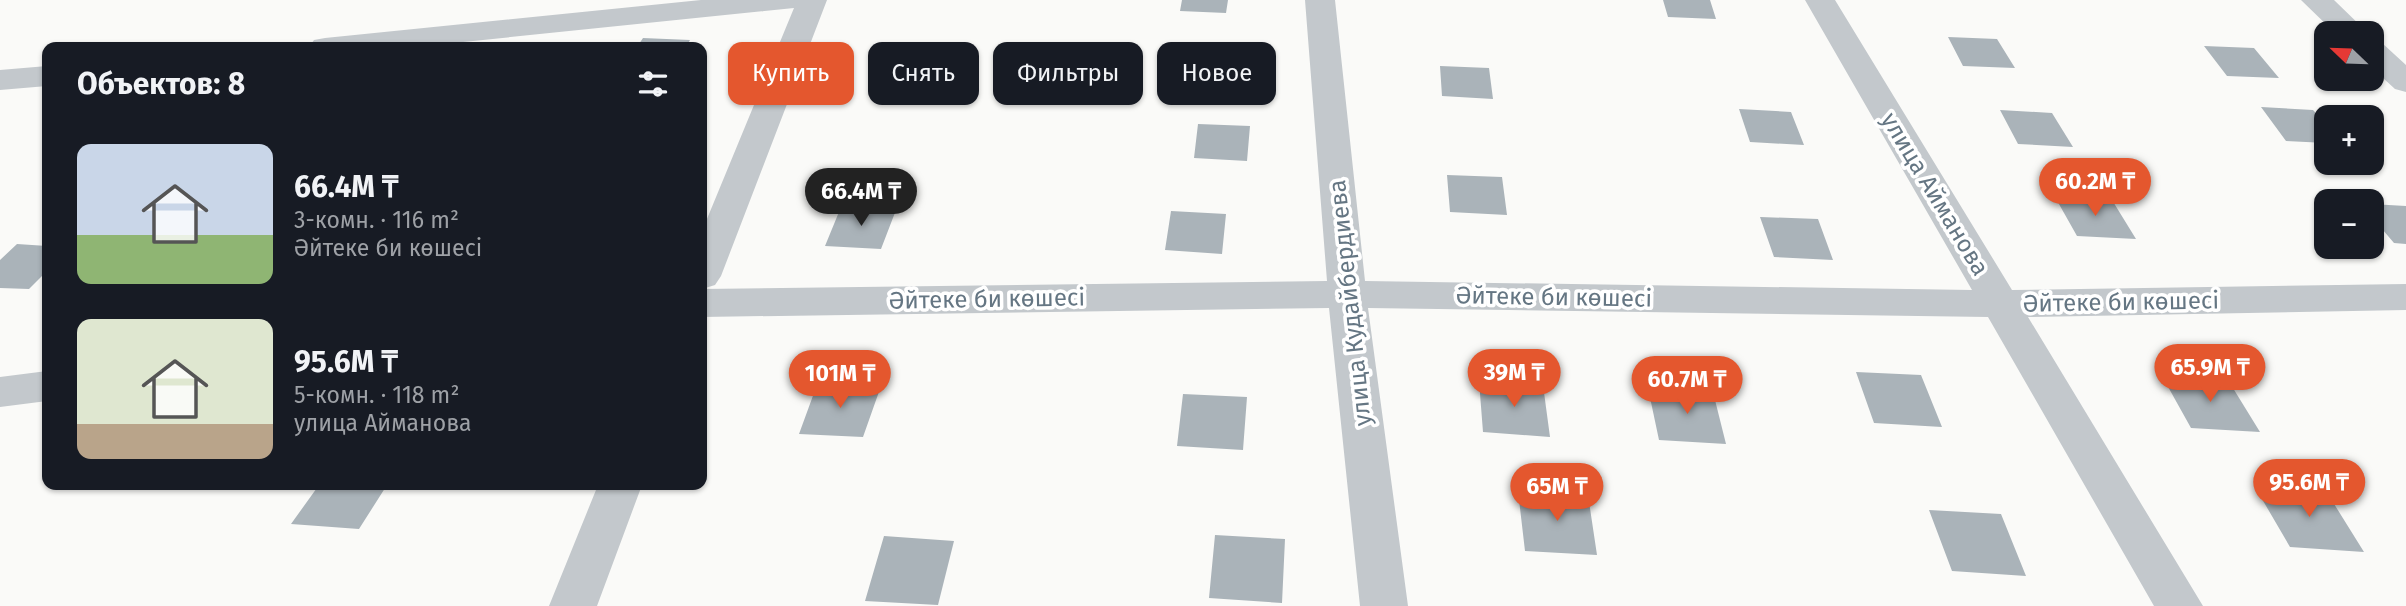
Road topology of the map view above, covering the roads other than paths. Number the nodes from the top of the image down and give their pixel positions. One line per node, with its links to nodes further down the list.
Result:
1 (790, 0): 7 (street)
2 (812, 0): 12 (street)
3 (1320, 0): 13 (street, улица Кудайбердиева)
4 (1820, 0): 16 (street, улица Айманова)
5 (2316, 0): 6 (street)
6 (2340, 21)
7 (374, 42)
8 (2384, 62): 11 (street)
9 (42, 76): 10 (street)
10 (0, 80)
11 (2406, 82)
12 (707, 263)
13 (1347, 294): 15 (street, Әйтеке би көшесі); 16 (street, Әйтеке би көшесі); 21 (street, улица Кудайбердиева)
14 (2406, 297): 16 (street, Әйтеке би көшесі)
15 (707, 303)
16 (2001, 304): 22 (street, улица Айманова)
17 (42, 387): 18 (street)
18 (0, 392)
19 (618, 490): 20 (street)
20 (573, 606)
21 (1384, 606)
22 (2179, 606)

